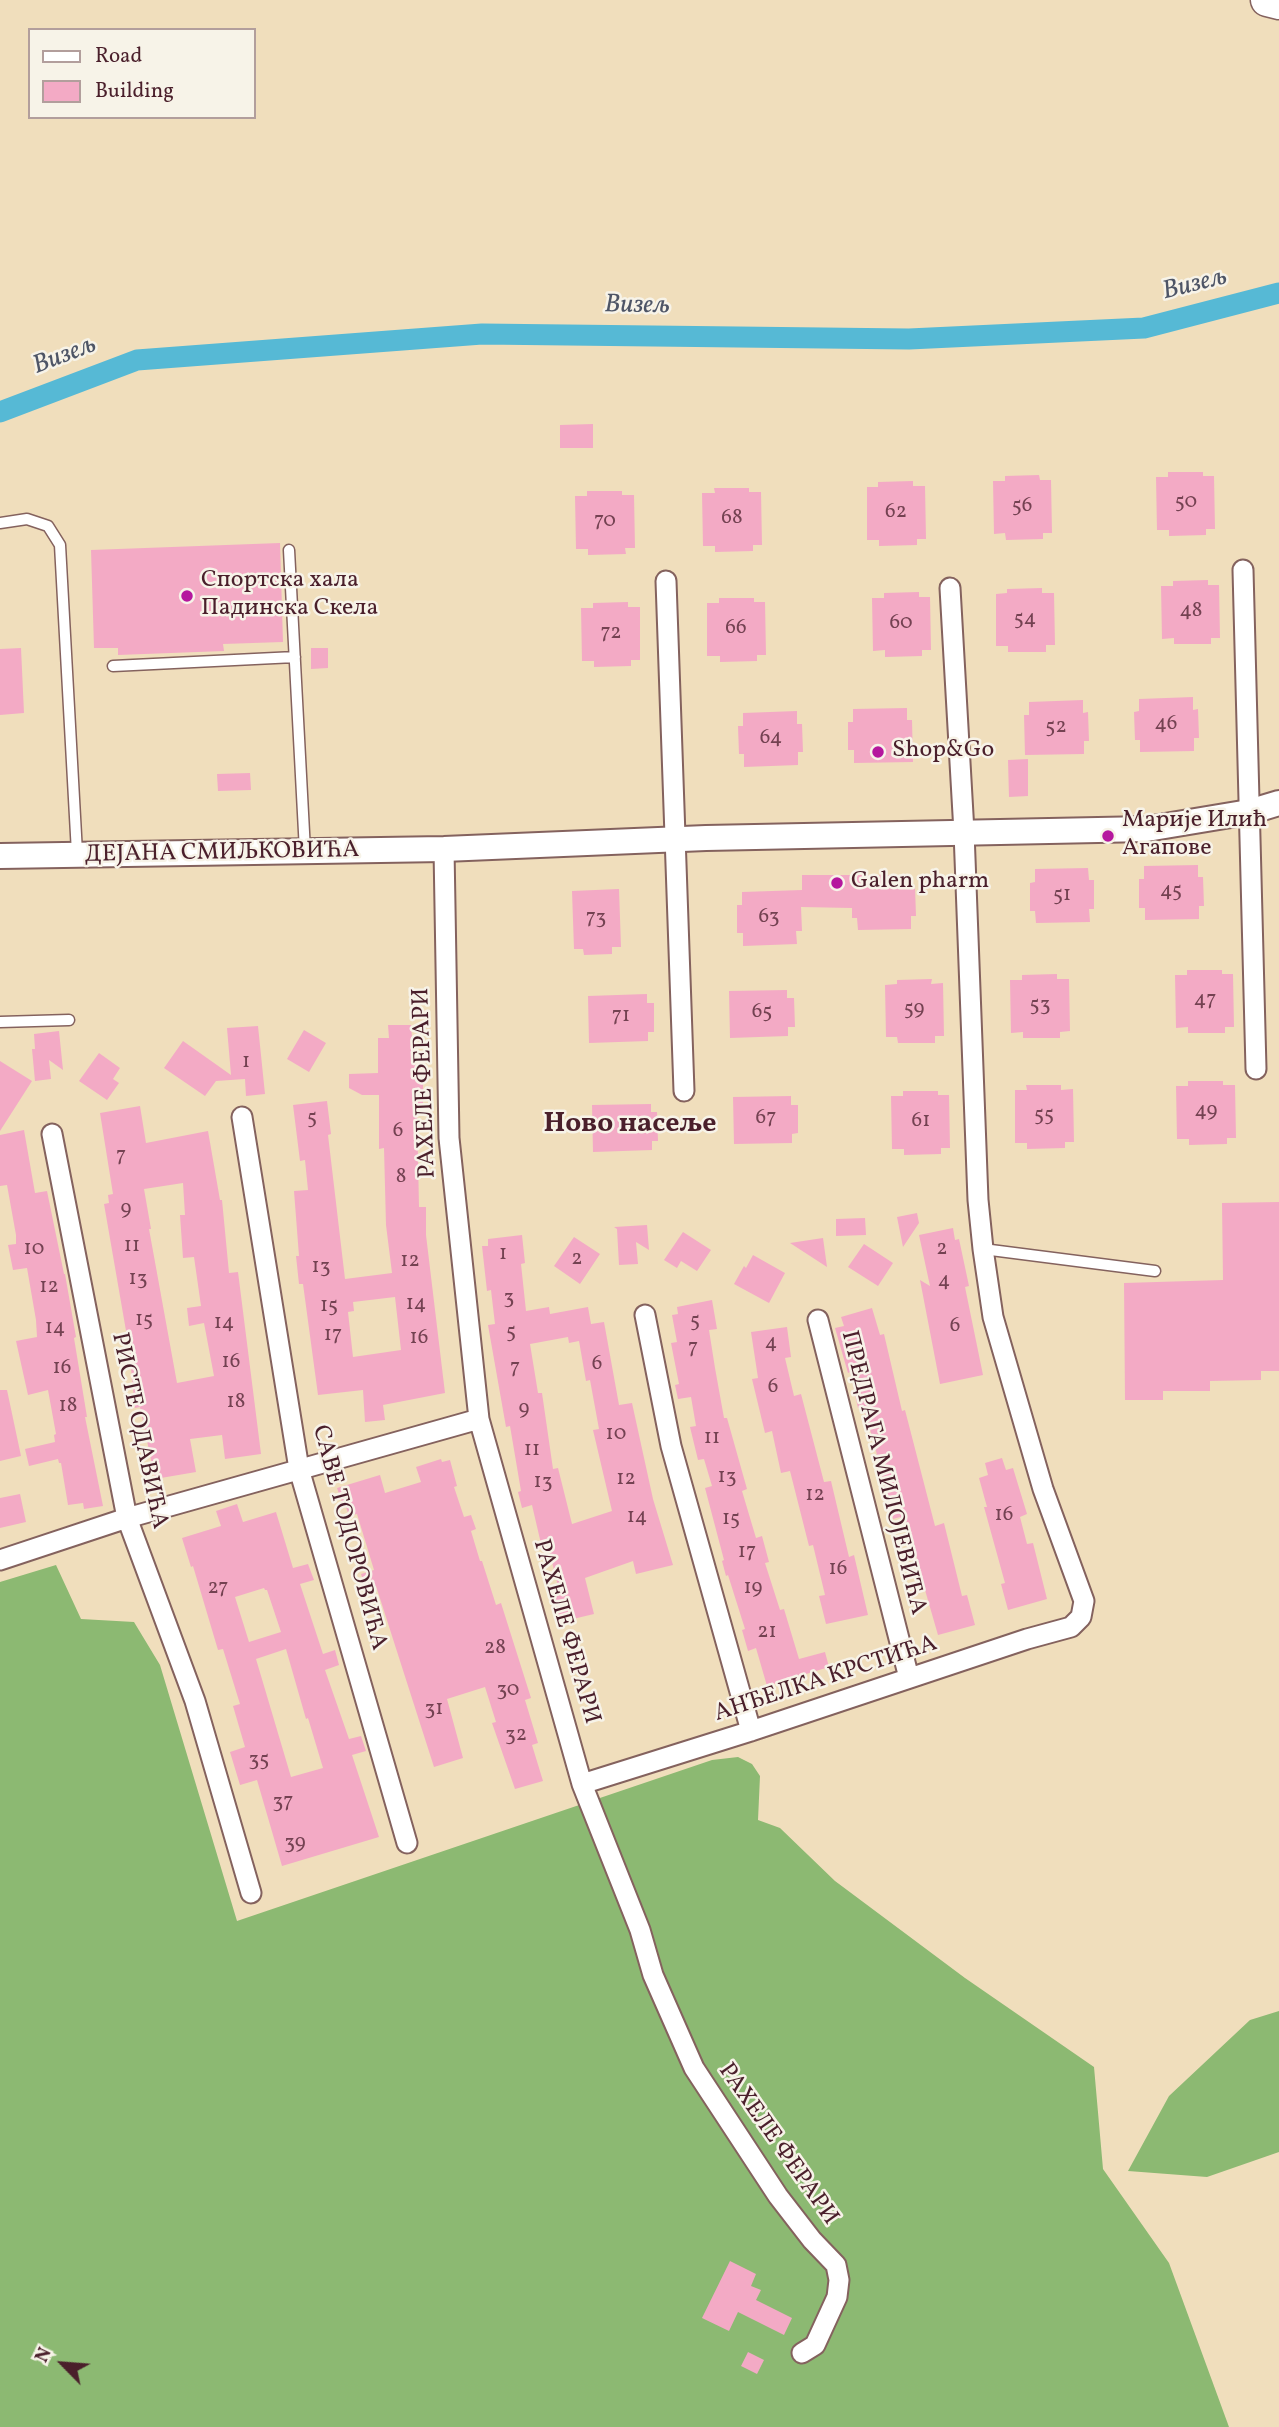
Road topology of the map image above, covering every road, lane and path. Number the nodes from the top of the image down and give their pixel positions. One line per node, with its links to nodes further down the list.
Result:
1 (1267, 0): 2 (main road)
2 (1279, 3)
3 (0, 523): 17 (lane)
4 (289, 550): 8 (lane)
5 (1243, 570): 11 (street)
6 (666, 581): 13 (street)
7 (950, 589): 12 (street)
8 (295, 657): 9 (lane); 15 (lane)
9 (113, 666)
10 (1279, 803): 11 (street, ДЕЈАНА СМИЉКОВИЋА)
11 (1249, 812): 12 (street, ДЕЈАНА СМИЉКОВИЋА); 20 (street)
12 (964, 832): 13 (street, ДЕЈАНА СМИЉКОВИЋА); 24 (street)
13 (675, 839): 14 (street, ДЕЈАНА СМИЉКОВИЋА); 21 (street)
14 (444, 849): 15 (street, ДЕЈАНА СМИЉКОВИЋА); 28 (street, РАХЕЛЕ ФЕРАРИ)
15 (305, 852): 17 (street, ДЕЈАНА СМИЉКОВИЋА)
16 (0, 856): 17 (street, ДЕЈАНА СМИЉКОВИЋА)
17 (77, 857)
18 (69, 1020): 19 (lane)
19 (0, 1022)
20 (1256, 1069)
21 (684, 1091)
22 (242, 1117): 29 (street, САВЕ ТОДОРОВИЋА)
23 (52, 1134): 30 (street, РИСТЕ ОДАВИЋА)
24 (983, 1249): 25 (lane); 32 (street, АНЂЕЛКА КРСТИЋА)
25 (1155, 1271)
26 (645, 1315): 33 (street)
27 (818, 1320): 32 (street, ПРЕДРАГА МИЛОЈЕВИЋА)
28 (479, 1419): 29 (street); 34 (street, РАХЕЛЕ ФЕРАРИ)
29 (299, 1469): 30 (street); 35 (street, САВЕ ТОДОРОВИЋА)
30 (127, 1518): 31 (street); 36 (street, РИСТЕ ОДАВИЋА)
31 (0, 1560)
32 (909, 1678): 33 (street, АНЂЕЛКА КРСТИЋА)
33 (751, 1731): 34 (street, АНЂЕЛКА КРСТИЋА)
34 (583, 1784): 37 (street, РАХЕЛЕ ФЕРАРИ)
35 (407, 1843)
36 (251, 1893)
37 (802, 2353)

